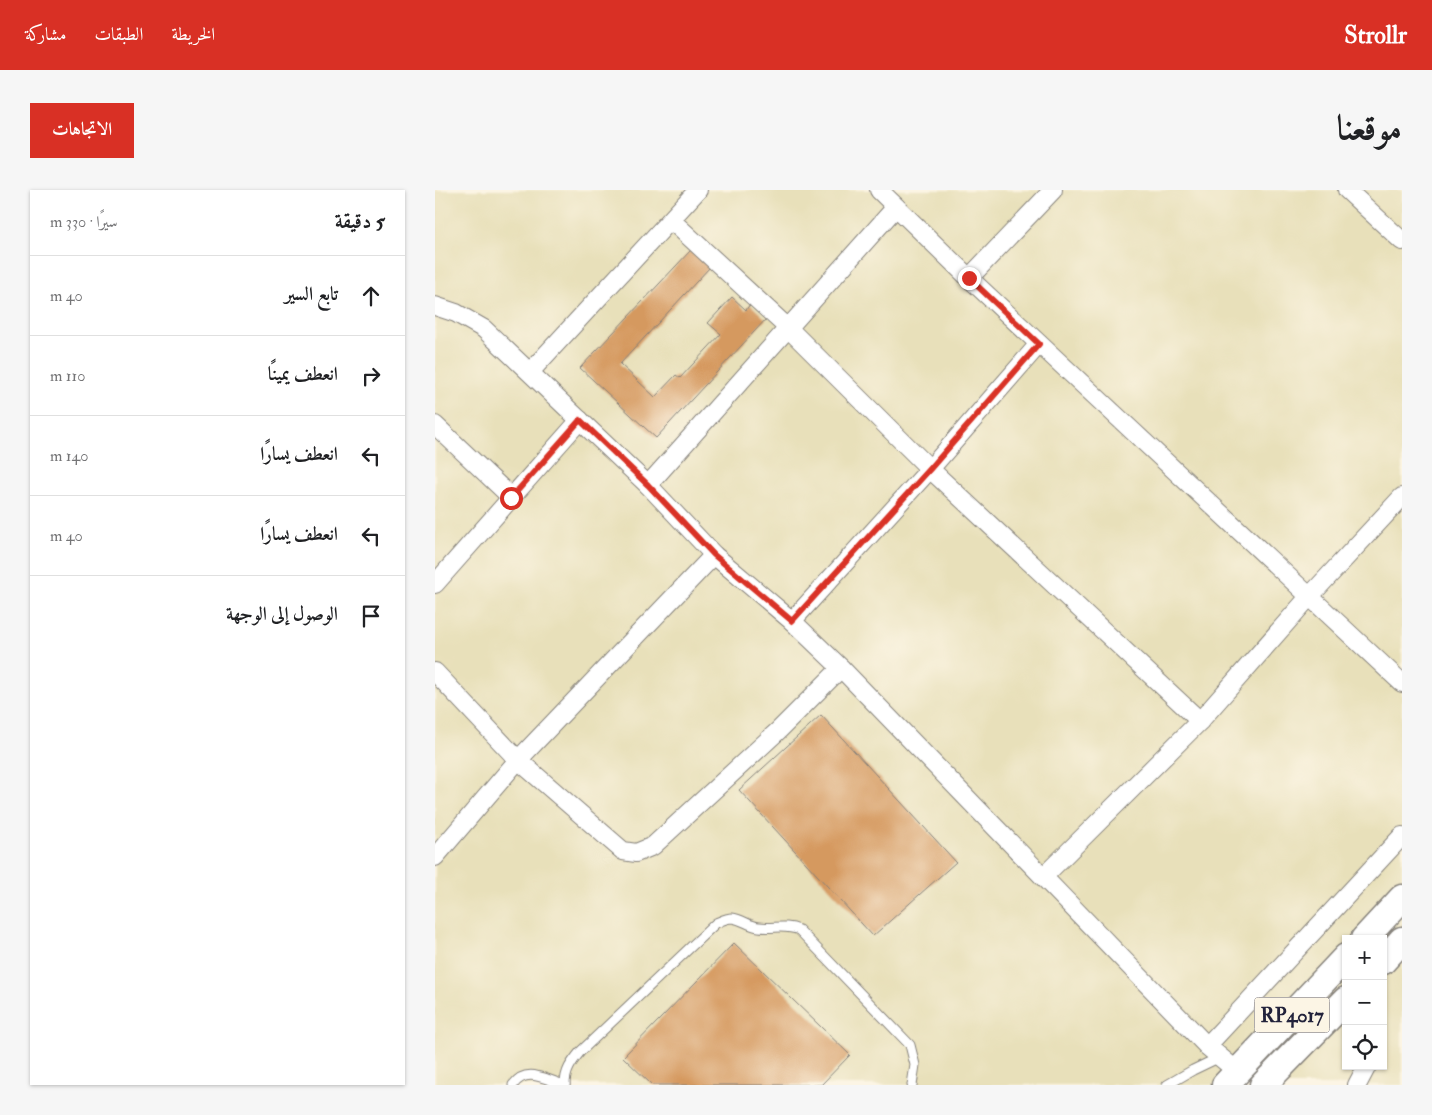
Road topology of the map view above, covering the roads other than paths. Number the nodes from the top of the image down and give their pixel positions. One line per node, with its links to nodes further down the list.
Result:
1 (698, 190): 6 (street)
2 (879, 190): 5 (street)
3 (1053, 190): 8 (street)
4 (1357, 193): 7 (street)
5 (896, 207): 8 (street); 10 (street)
6 (671, 220): 10 (street); 12 (street)
7 (1402, 241)
8 (969, 278): 11 (street)
9 (435, 306): 12 (street)
10 (788, 328): 15 (street); 16 (street)
11 (1039, 344): 15 (street); 21 (street)
12 (530, 372): 13 (street)
13 (580, 420): 16 (street); 18 (street)
14 (435, 425): 18 (street)
15 (930, 469): 22 (street); 26 (street)
16 (648, 485): 19 (street)
17 (1402, 497): 21 (street)
18 (511, 498): 20 (street)
19 (714, 555): 22 (street); 27 (street)
20 (435, 584)
21 (1309, 597): 25 (street); 26 (street)
22 (792, 621): 23 (street)
23 (841, 668): 27 (street); 30 (street)
24 (435, 672): 27 (street)
25 (1402, 683)
26 (1200, 720): 30 (street)
27 (518, 760): 29 (street)
28 (1402, 836): 37 (street)
29 (435, 858)
30 (1044, 876): 37 (street)
31 (1402, 898): 32 (main road)
32 (1368, 935)
33 (1402, 940): 34 (main road)
34 (1387, 957)
35 (1342, 961): 37 (main road, RP4017)
36 (1342, 1004): 43 (main road, RP4017)
37 (1222, 1065): 42 (lane)
38 (1365, 1070): 44 (street)
39 (513, 1085): 40 (lane)
40 (565, 1085): 41 (lane)
41 (912, 1085)
42 (1167, 1085)
43 (1263, 1085)
44 (1357, 1085)

